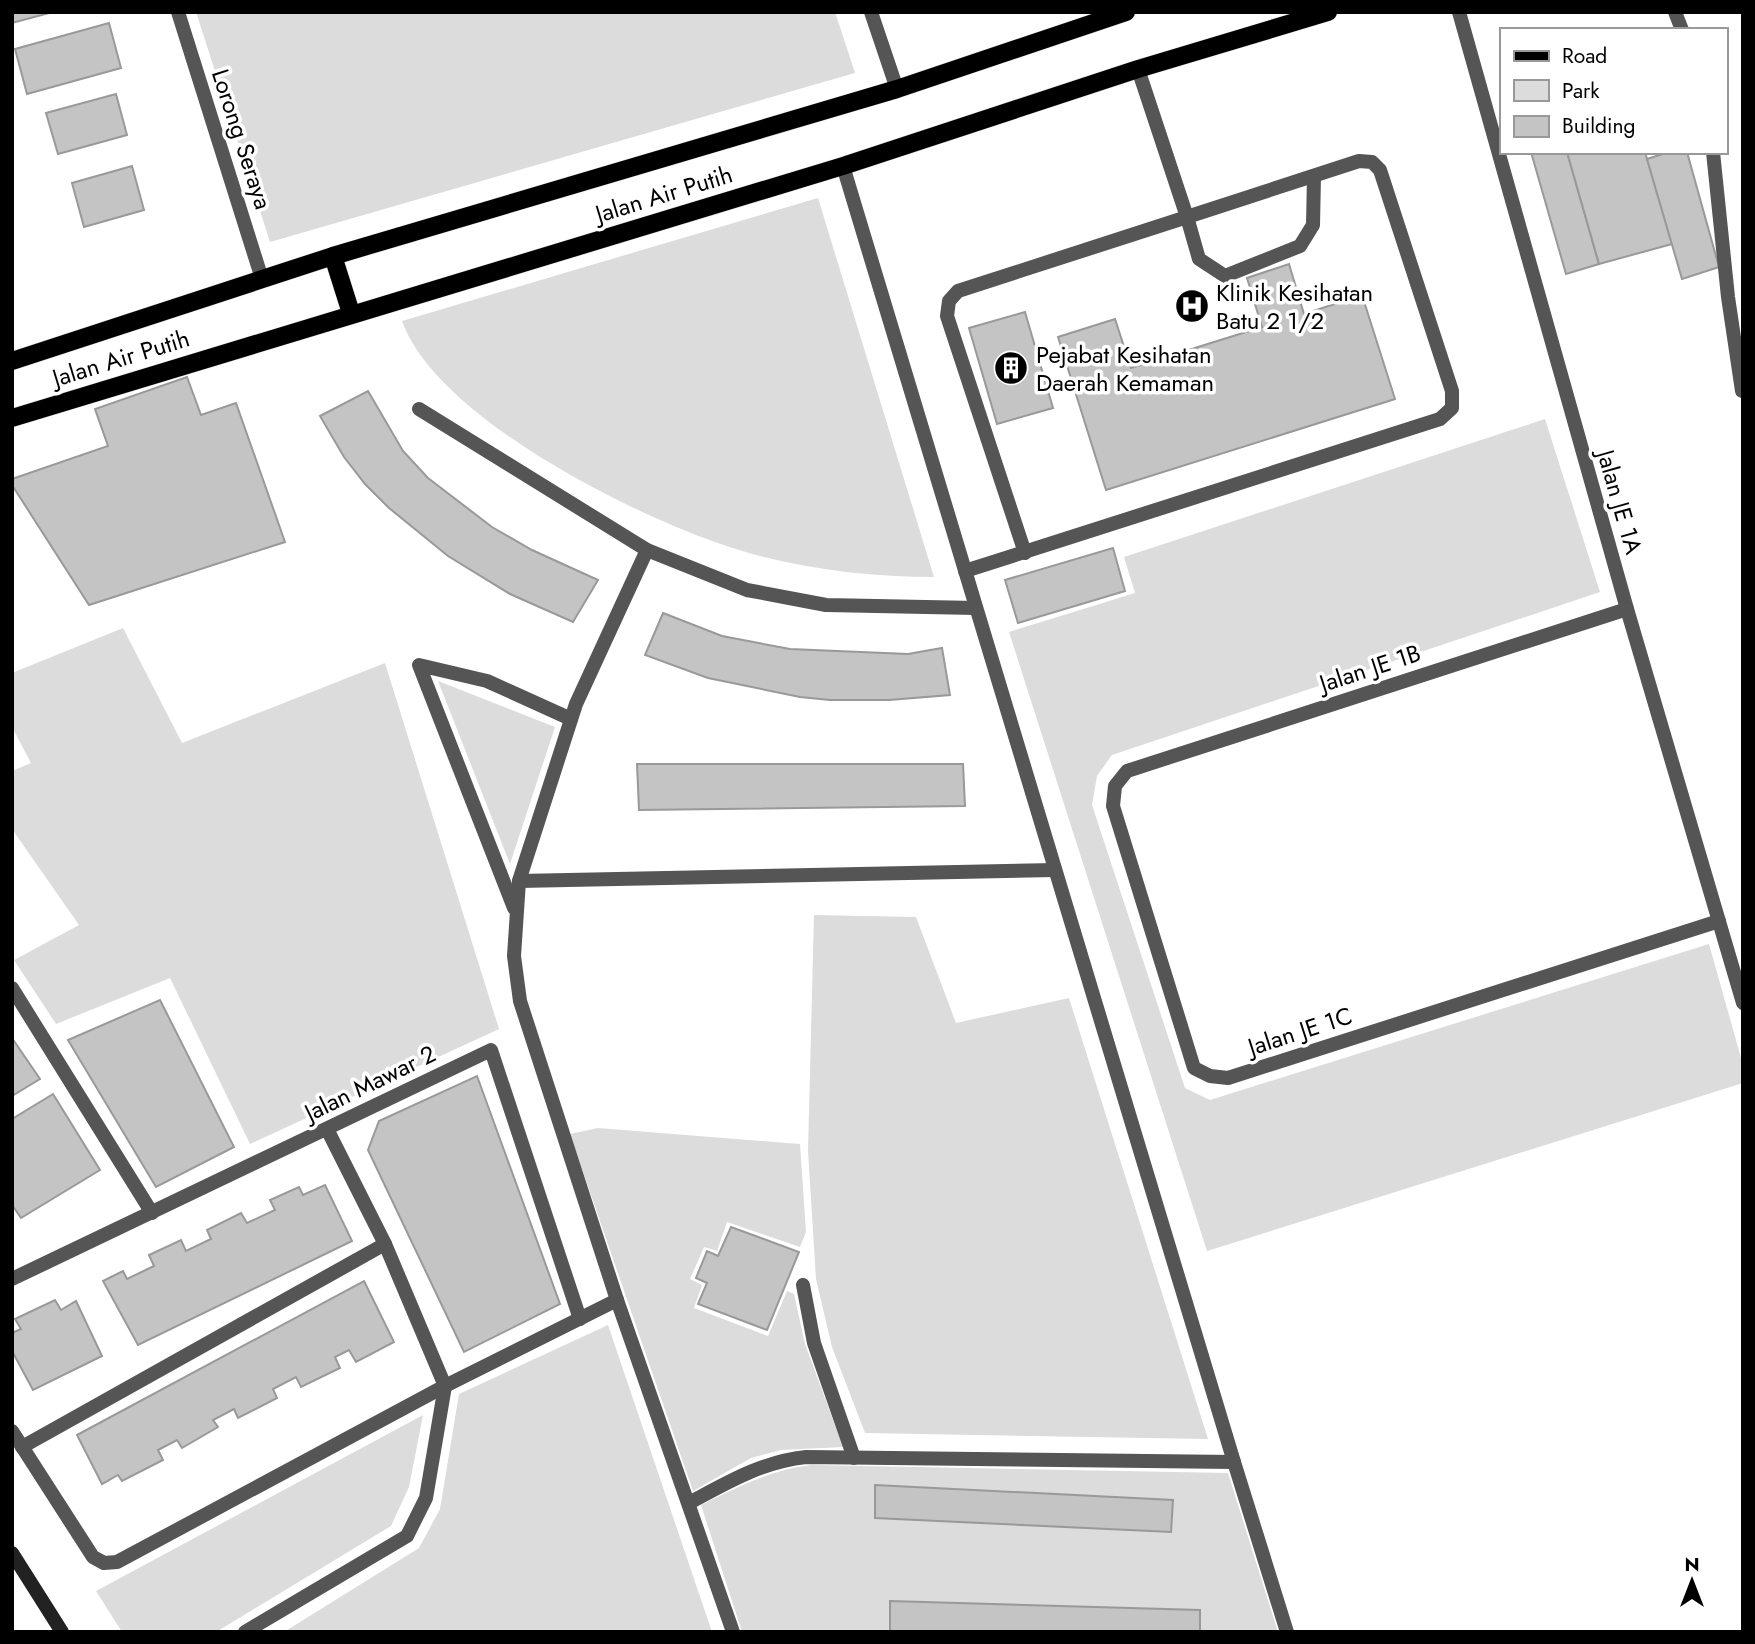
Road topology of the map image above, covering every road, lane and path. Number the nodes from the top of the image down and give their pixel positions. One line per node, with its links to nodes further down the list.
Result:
1 (178, 12): 13 (street, Lorong Seraya)
2 (871, 12): 7 (street)
3 (1126, 12): 7 (main road, Jalan Air Putih)
4 (1328, 12): 6 (main road, Jalan Air Putih)
5 (1459, 12): 23 (street, Jalan JE 1A)
6 (1138, 69): 9 (main road, Jalan Air Putih); 11 (street)
7 (897, 89): 12 (main road, Jalan Air Putih)
8 (1713, 154): 16 (street)
9 (843, 166): 14 (main road, Jalan Air Putih); 21 (street)
10 (1314, 176): 11 (street); 11 (street); 20 (street)
11 (1187, 217): 20 (street)
12 (332, 256): 13 (main road, Jalan Air Putih); 14 (main road)
13 (262, 279): 15 (main road, Jalan Air Putih)
14 (351, 313): 18 (main road, Jalan Air Putih)
15 (12, 361)
16 (1742, 391)
17 (419, 409): 19 (street)
18 (12, 418)
19 (647, 550): 22 (street); 24 (street)
20 (1025, 553): 21 (street)
21 (965, 571): 22 (street)
22 (976, 608): 26 (street)
23 (1627, 609): 25 (street, Jalan JE 1B); 29 (street, Jalan JE 1A)
24 (571, 719): 27 (street); 28 (street)
25 (1127, 771): 29 (street, Jalan JE 1C)
26 (1055, 870): 27 (street); 43 (street)
27 (519, 881): 28 (street)
28 (516, 914): 37 (street)
29 (1719, 921): 31 (street, Jalan JE 1A)
30 (12, 988): 33 (street)
31 (1743, 1003)
32 (327, 1129): 33 (street, Jalan Mawar 2); 34 (street); 38 (street, Jalan Mawar 2)
33 (152, 1213): 35 (street, Jalan Mawar 2)
34 (385, 1244): 39 (street); 41 (street)
35 (12, 1279)
36 (803, 1285): 42 (street)
37 (617, 1300): 38 (street); 44 (street)
38 (580, 1319): 39 (street)
39 (445, 1386): 41 (street); 47 (street)
40 (12, 1431): 41 (street)
41 (22, 1447)
42 (854, 1458): 43 (street); 44 (street)
43 (1234, 1462): 49 (street)
44 (689, 1503): 48 (street)
45 (12, 1553): 46 (main road)
46 (62, 1632)
47 (246, 1632)
48 (733, 1632)
49 (1287, 1632)

